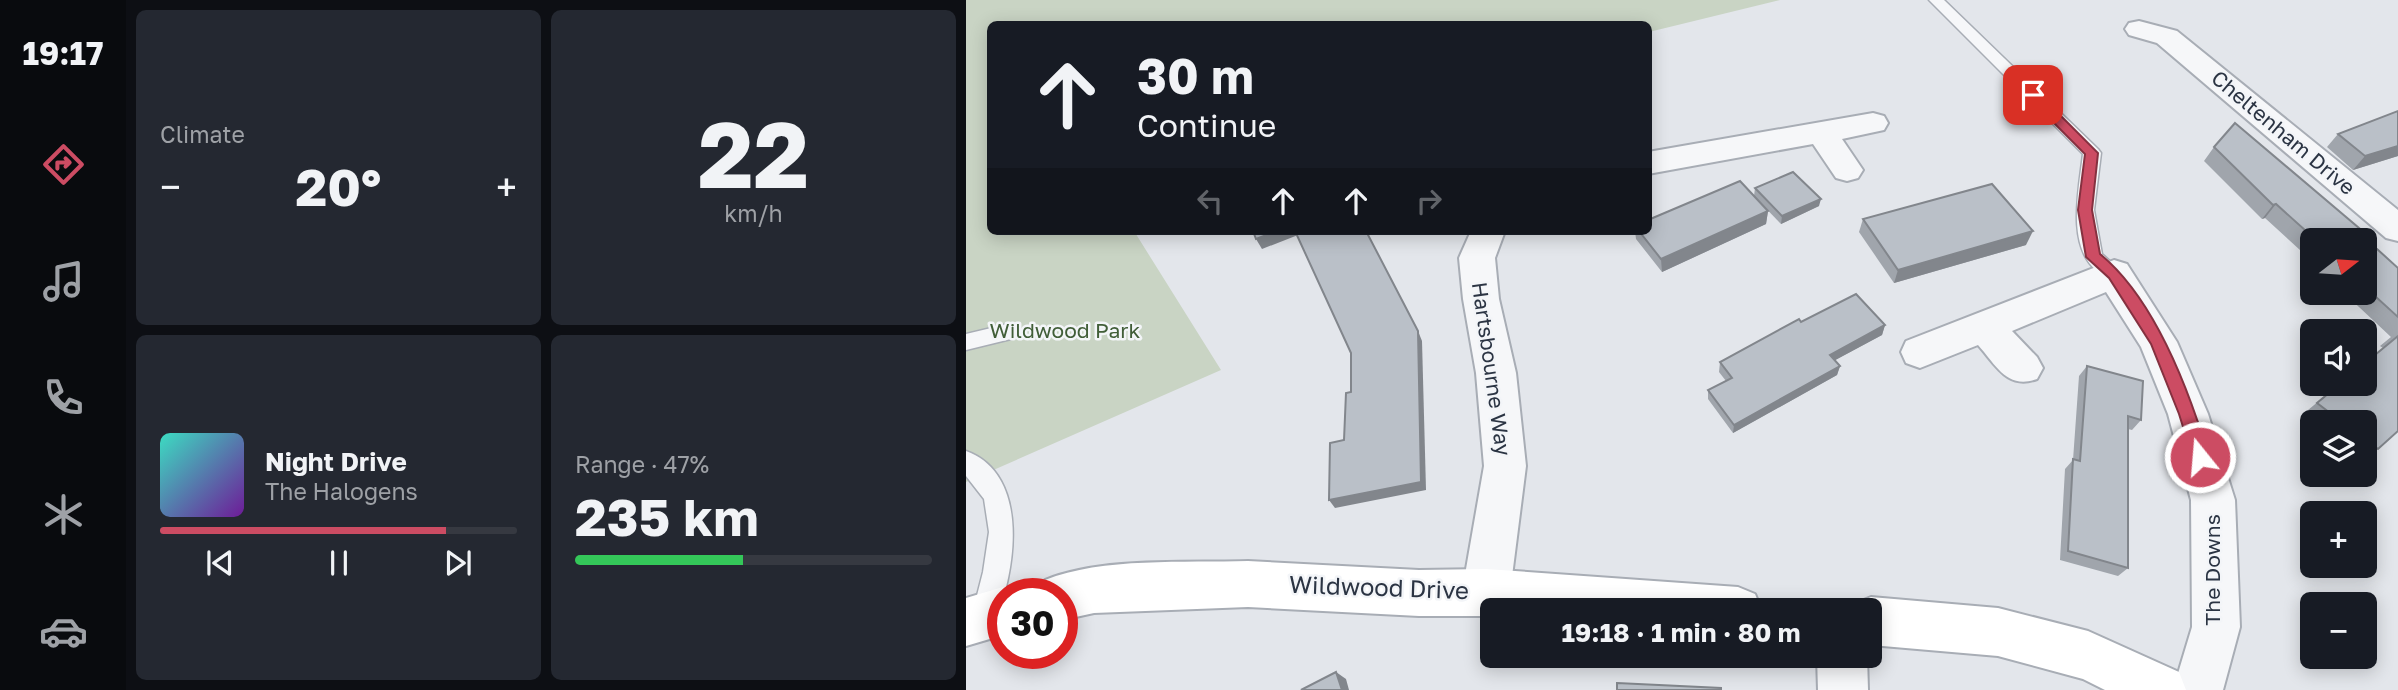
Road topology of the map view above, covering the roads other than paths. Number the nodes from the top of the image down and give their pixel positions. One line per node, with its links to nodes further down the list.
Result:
1 (1936, 0): 9 (lane)
2 (2166, 32): 7 (street, Cheltenham Drive)
3 (1873, 123): 4 (street)
4 (1822, 133): 5 (street); 6 (street)
5 (1652, 162)
6 (1847, 170)
7 (2393, 220)
8 (1486, 235): 16 (street, Hartsbourne Way)
9 (2114, 274): 10 (street); 24 (street, The Downs)
10 (1985, 327): 13 (street); 14 (street)
11 (1008, 332): 12 (lane)
12 (966, 342)
13 (1920, 352)
14 (2023, 368)
15 (966, 461): 19 (lane)
16 (1486, 592): 17 (street, Wildwood Drive); 18 (street, Wildwood Drive)
17 (1078, 594)
18 (1566, 598)
19 (985, 616)
20 (1882, 622): 23 (street)
21 (1842, 668): 22 (street)
22 (1843, 690)
23 (2161, 690)
24 (2198, 690)

